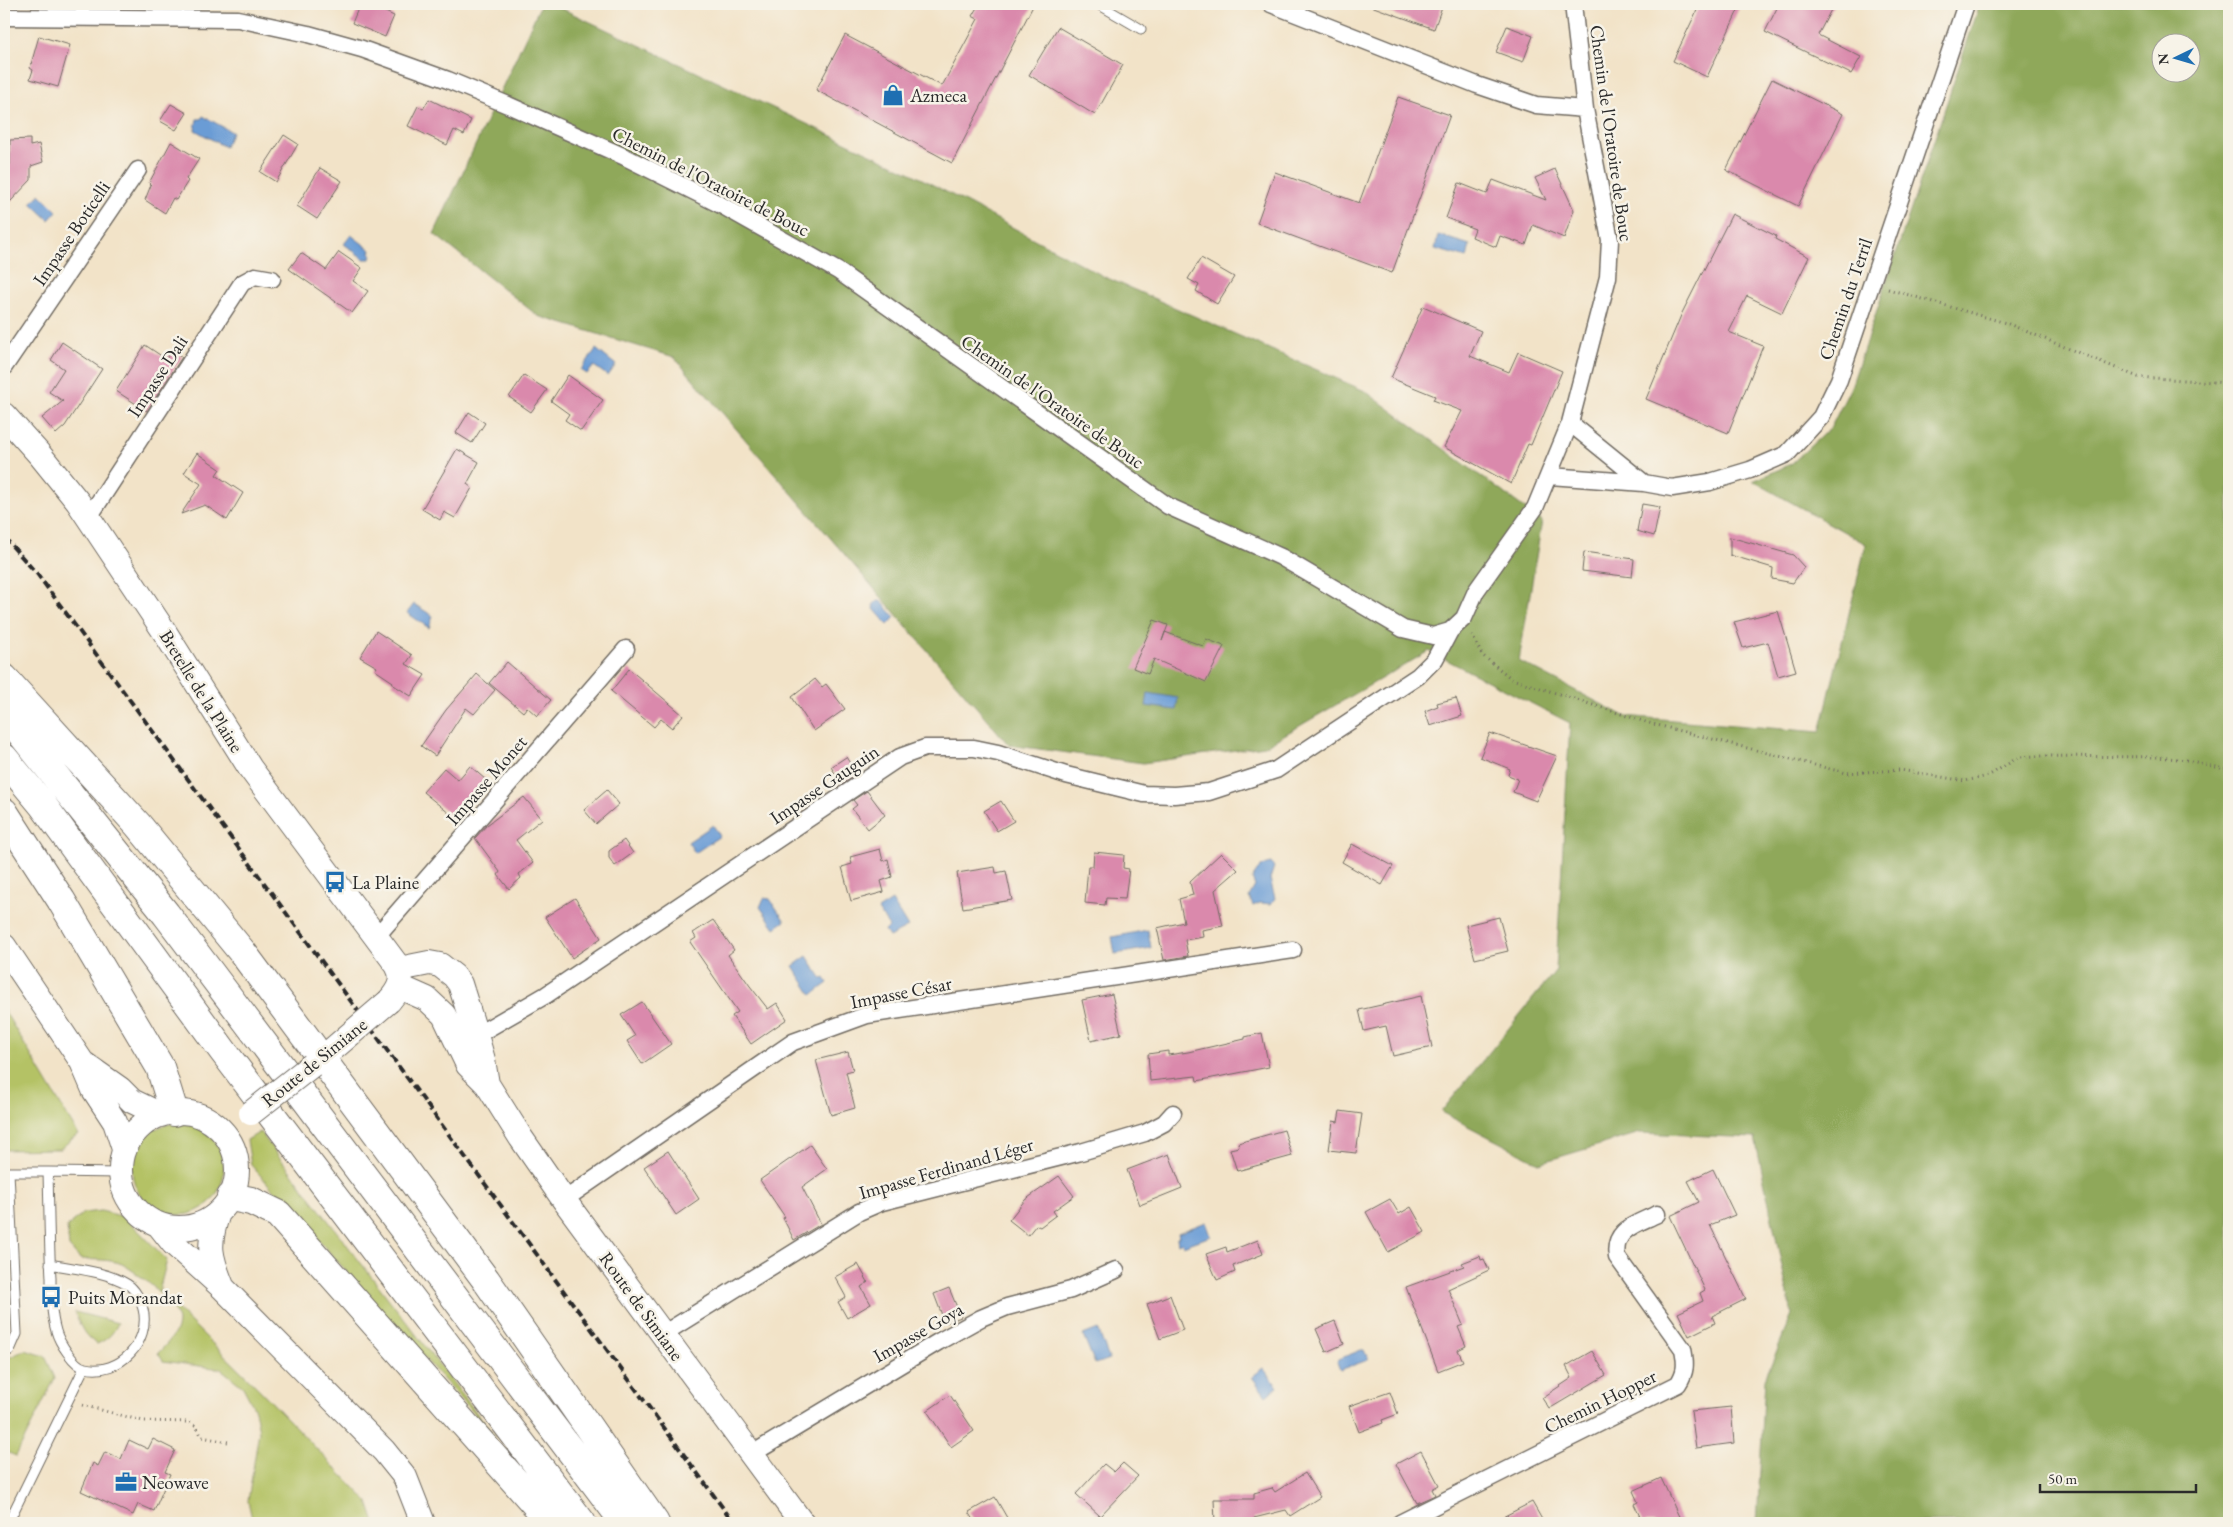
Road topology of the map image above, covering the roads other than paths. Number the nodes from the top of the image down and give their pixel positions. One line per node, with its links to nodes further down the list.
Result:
1 (1098, 4): 6 (lane)
2 (1271, 4): 7 (street)
3 (1573, 4): 7 (street, Chemin de l'Oratoire de Bouc)
4 (1966, 4): 14 (street, Chemin du Terril)
5 (4, 17): 16 (street, Chemin de l'Oratoire de Bouc)
6 (1141, 29)
7 (1584, 109): 12 (street, Chemin de l'Oratoire de Bouc)
8 (138, 170): 10 (street, Impasse Boticelli)
9 (272, 279): 15 (street, Impasse Dali)
10 (4, 367)
11 (4, 416): 15 (main road, Bretelle de la Plaine)
12 (1570, 423): 13 (street, Chemin de l'Oratoire de Bouc); 14 (street)
13 (1550, 476): 14 (street, Chemin du Terril); 16 (street, Chemin de l'Oratoire de Bouc)
14 (1644, 483)
15 (89, 517): 22 (main road, Bretelle de la Plaine)
16 (1450, 631): 26 (street, Impasse Gauguin)
17 (626, 649): 22 (street, Impasse Monet)
18 (4, 678): 27 (highway)
19 (4, 712): 51 (highway)
20 (4, 758): 50 (highway)
21 (4, 812): 30 (highway)
22 (376, 937): 25 (main road, Bretelle de la Plaine)
23 (4, 946): 28 (main road)
24 (1293, 950): 36 (street, Impasse César)
25 (396, 986): 26 (main road, Route de Simiane); 26 (main road, Route de Simiane); 27 (main road, Route de Simiane, bridge)
26 (468, 1040): 36 (main road, Route de Simiane)
27 (322, 1058): 31 (main road, Route de Simiane, bridge); 52 (highway)
28 (82, 1062): 30 (main road); 32 (main road)
29 (1172, 1112): 43 (street, Impasse Ferdinand Léger)
30 (167, 1113): 31 (main road); 32 (main road)
31 (225, 1134): 37 (main road)
32 (124, 1149): 35 (main road)
33 (7, 1172): 34 (lane); 44 (lane)
34 (48, 1172): 35 (lane); 40 (lane)
35 (121, 1173): 39 (main road)
36 (564, 1200): 43 (main road, Route de Simiane)
37 (224, 1205): 39 (main road); 42 (main road); 49 (highway)
38 (1658, 1214): 54 (street, Chemin Hopper)
39 (158, 1224): 42 (main road)
40 (50, 1264): 45 (lane); 45 (lane)
41 (1116, 1270): 46 (street, Impasse Goya)
42 (223, 1288): 48 (main road)
43 (663, 1334): 46 (main road, Route de Simiane)
44 (4, 1353)
45 (84, 1368): 47 (lane)
46 (752, 1454): 53 (main road, Route de Simiane)
47 (8, 1523)
48 (423, 1523)
49 (552, 1523)
50 (582, 1523)
51 (625, 1523)
52 (655, 1523)
53 (802, 1523)
54 (1400, 1523)

